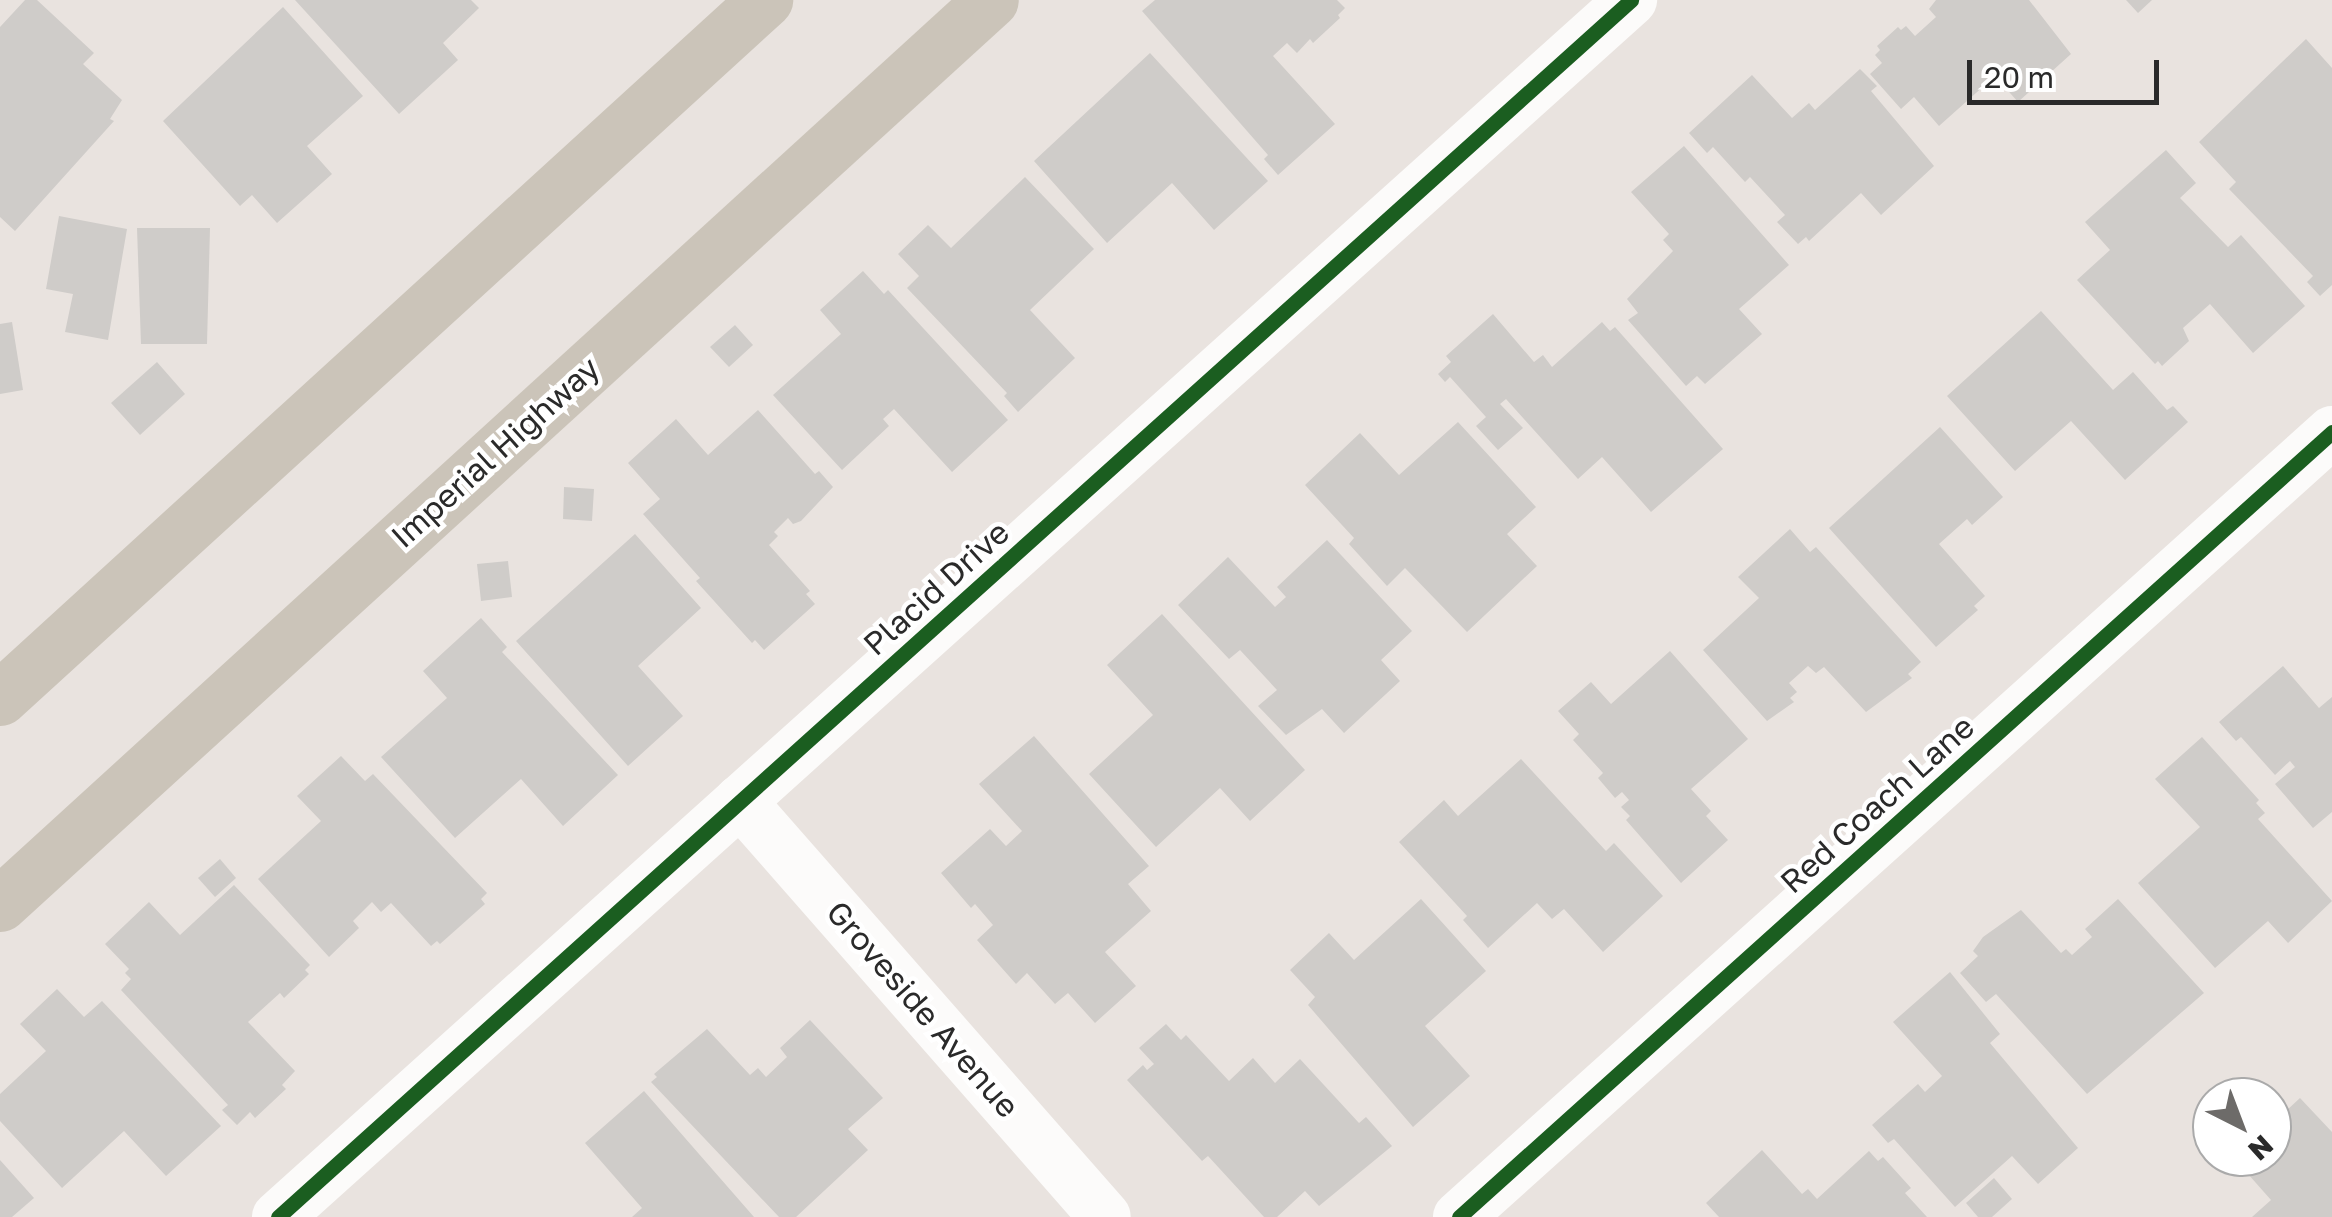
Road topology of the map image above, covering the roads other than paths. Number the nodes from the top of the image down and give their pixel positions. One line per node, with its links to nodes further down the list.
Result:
1 (765, 0): 5 (main road)
2 (990, 0): 7 (main road, Imperial Highway)
3 (1632, 0): 6 (street, Placid Drive)
4 (2332, 432): 10 (street, Red Coach Lane)
5 (0, 698)
6 (740, 800): 8 (street, Placid Drive); 9 (street, Groveside Avenue)
7 (0, 904)
8 (278, 1217)
9 (1105, 1217)
10 (1458, 1217)

